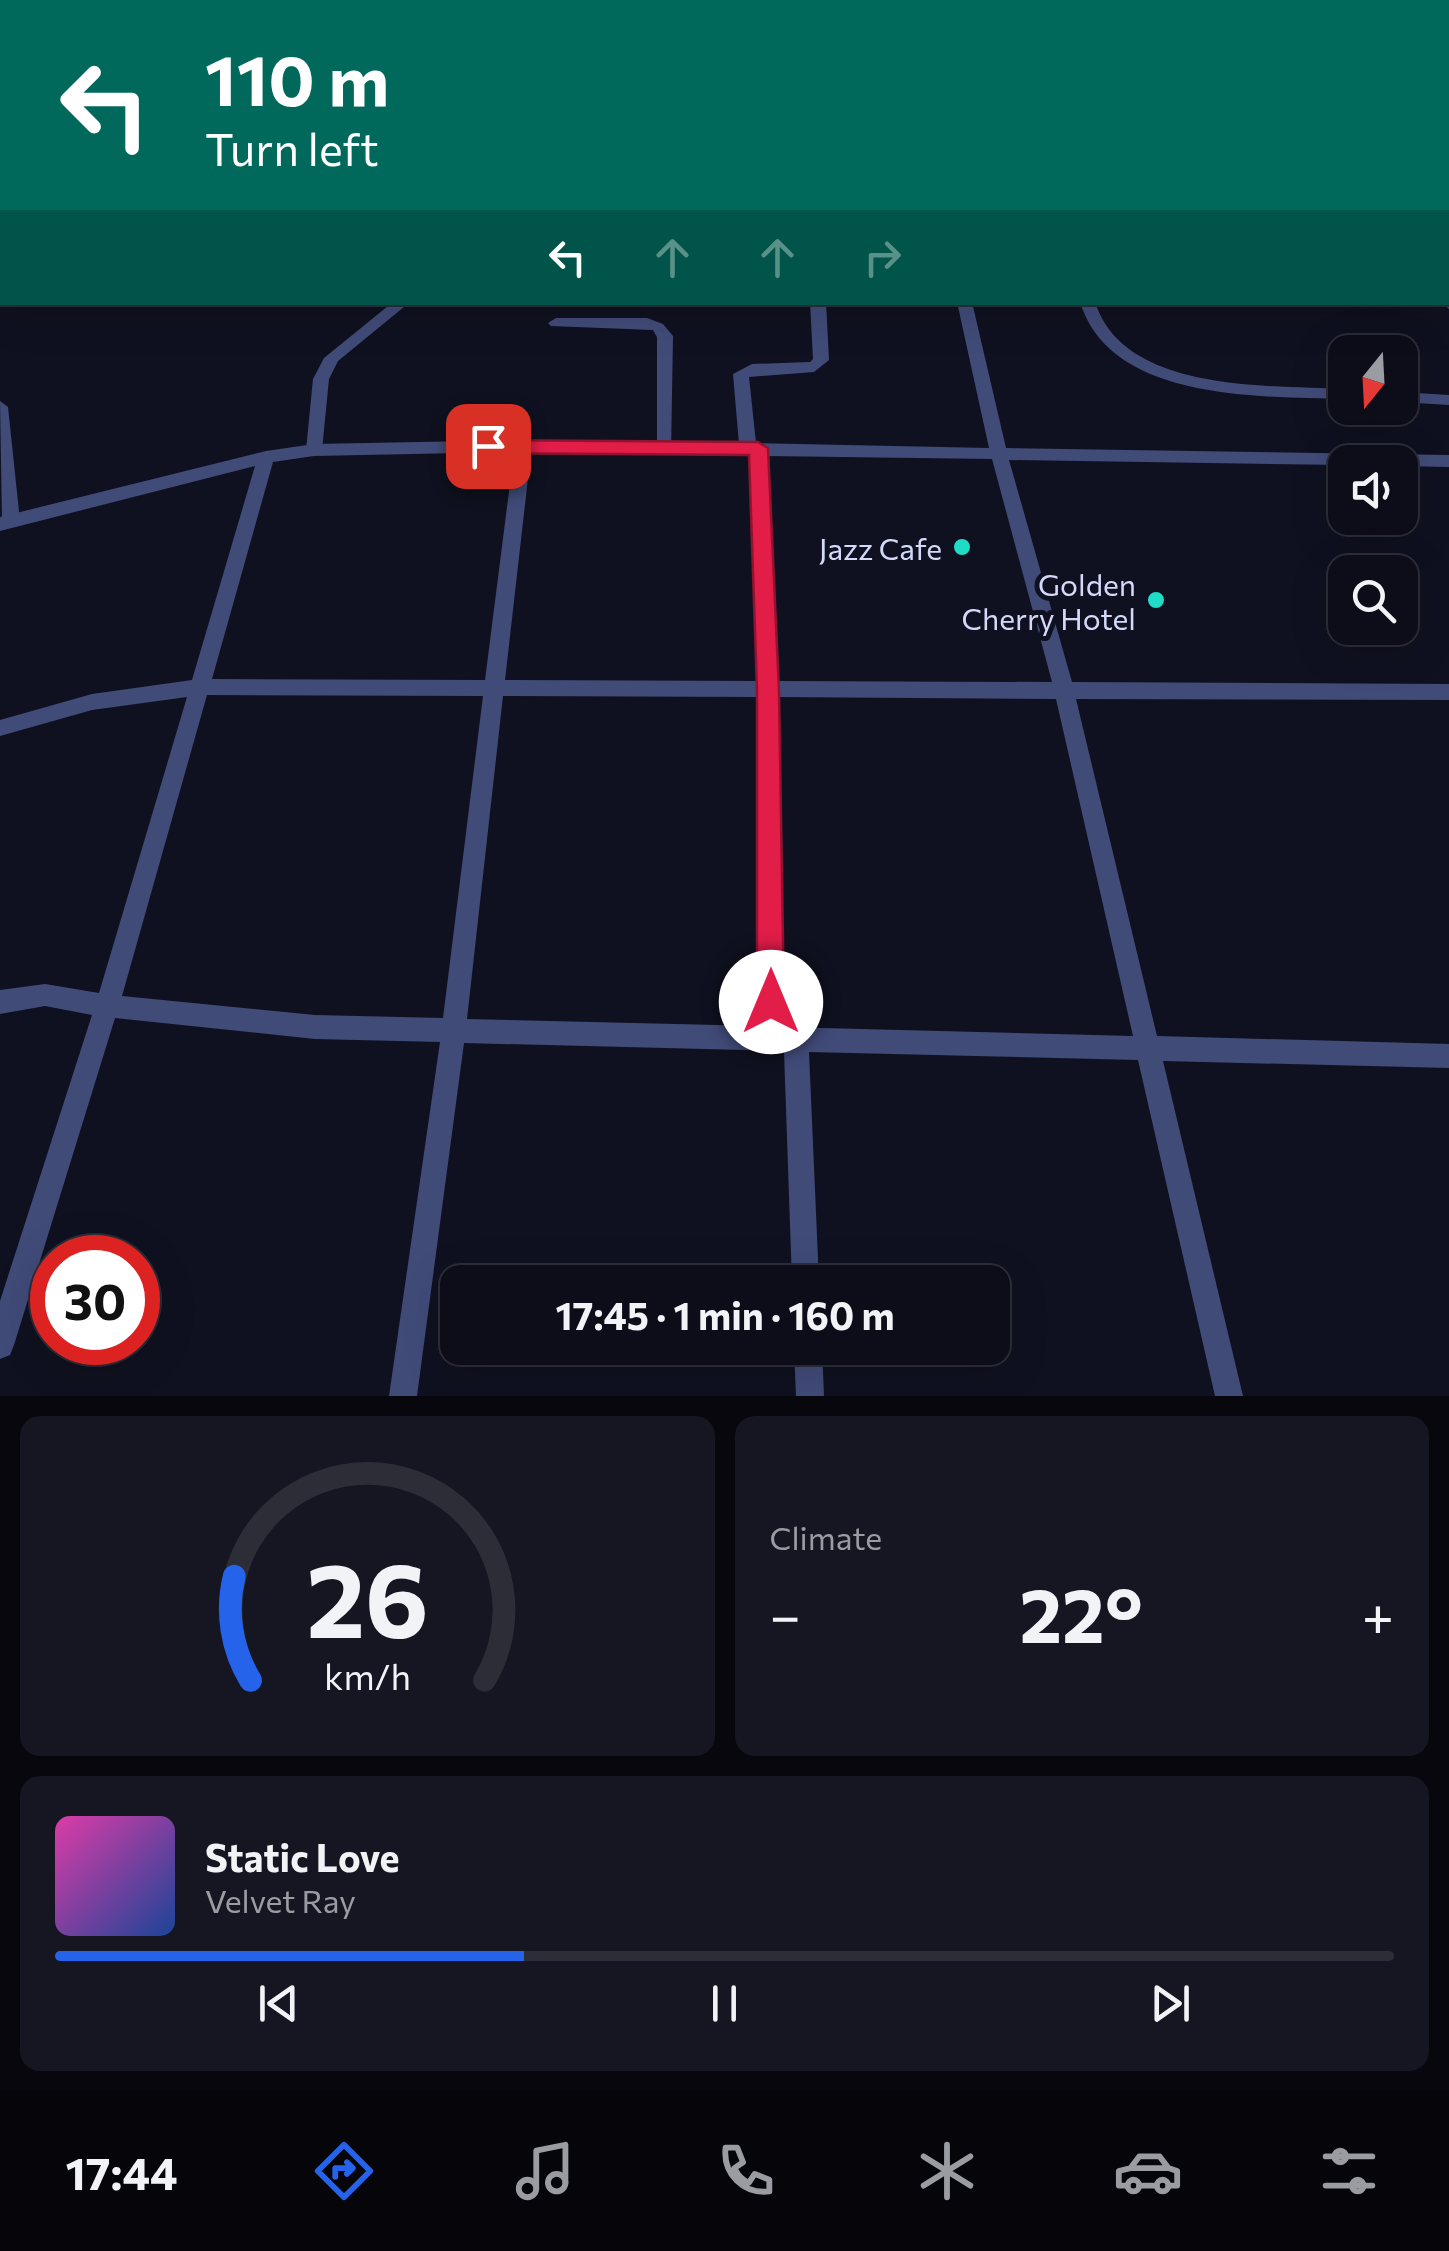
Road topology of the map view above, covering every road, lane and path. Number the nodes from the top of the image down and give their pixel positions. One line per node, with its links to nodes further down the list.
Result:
1 (398, 305): 13 (street)
2 (818, 305): 12 (street)
3 (965, 305): 14 (street)
4 (1088, 305): 6 (street)
5 (556, 323): 11 (street)
6 (1328, 393)
7 (1418, 398): 8 (street)
8 (1449, 400)
9 (0, 407): 17 (street)
10 (523, 446): 11 (street); 13 (street); 18 (street)
11 (666, 448): 12 (street)
12 (753, 448): 14 (street); 20 (street)
13 (314, 450): 15 (street)
14 (998, 451): 16 (street); 21 (street)
15 (266, 457): 17 (street); 19 (street)
16 (1449, 461)
17 (6, 523)
18 (496, 686): 19 (street); 20 (street); 26 (street)
19 (197, 687): 23 (street); 25 (street)
20 (768, 691): 21 (street); 27 (street)
21 (1064, 691): 22 (street); 28 (street)
22 (1449, 692)
23 (0, 728)
24 (0, 1002): 25 (street)
25 (107, 1006): 26 (street); 31 (street)
26 (454, 1029): 27 (street); 33 (street)
27 (784, 1040): 28 (street); 30 (street)
28 (1145, 1049): 29 (street); 35 (street)
29 (1449, 1056)
30 (804, 1265)
31 (0, 1345)
32 (809, 1365): 34 (street)
33 (403, 1396)
34 (810, 1396)
35 (1229, 1396)

